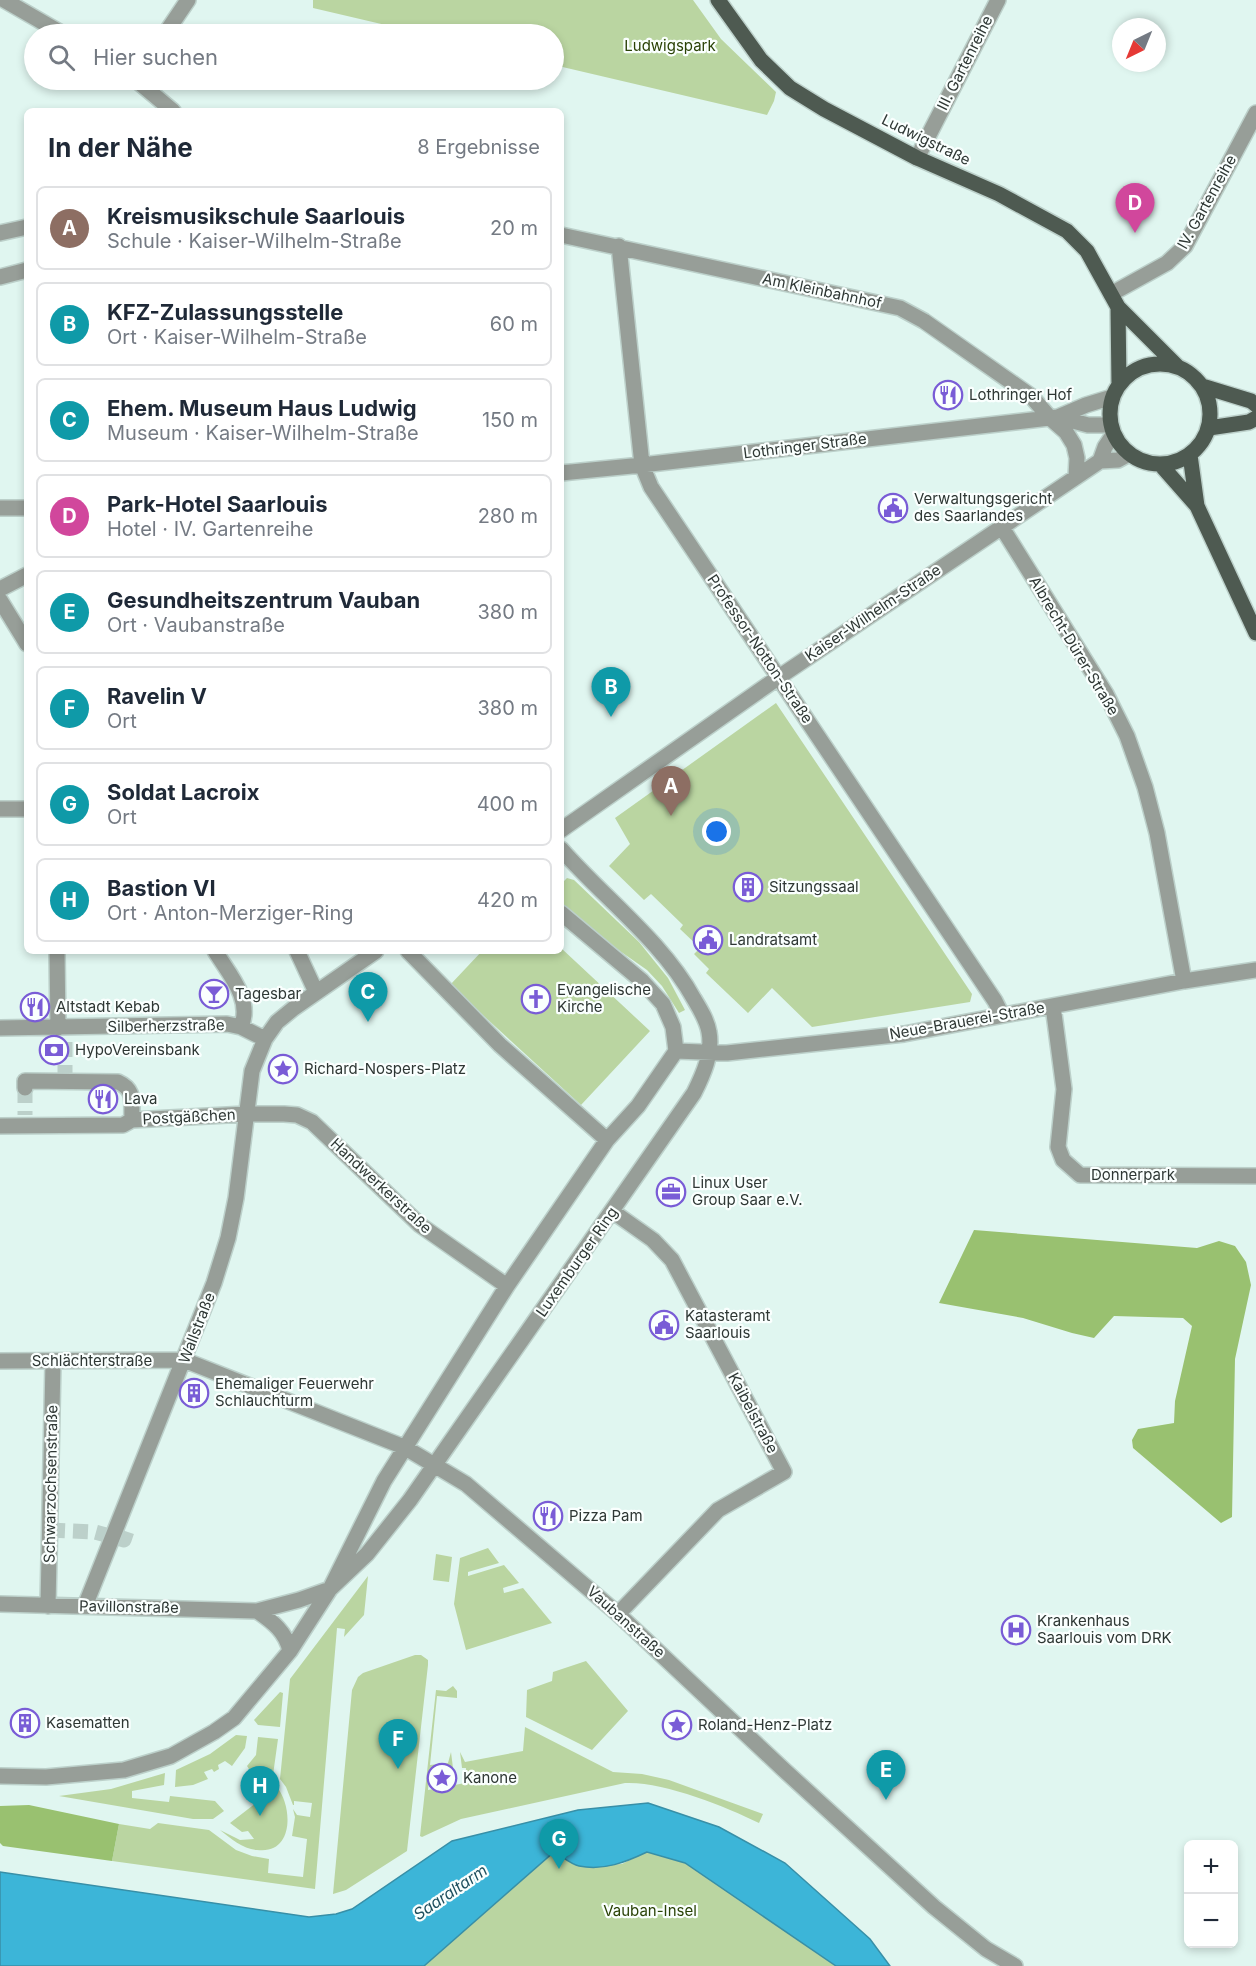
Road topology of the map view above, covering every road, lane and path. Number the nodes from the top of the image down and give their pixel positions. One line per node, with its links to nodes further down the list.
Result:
1 (4, 0): 5 (street)
2 (188, 0): 6 (street)
3 (718, 0): 12 (main road, Ludwigstraße)
4 (998, 0): 12 (street, III. Gartenreihe)
5 (46, 24)
6 (172, 24)
7 (143, 90): 9 (street)
8 (147, 90): 10 (street)
9 (154, 108)
10 (169, 108)
11 (1256, 113): 19 (street, IV. Gartenreihe)
12 (917, 158): 19 (main road, Ludwigstraße)
13 (24, 228): 14 (street)
14 (0, 233)
15 (564, 236): 16 (street, Am Kleinbahnhof)
16 (619, 246): 24 (street, Am Kleinbahnhof); 31 (street, Professor-Notton-Straße)
17 (24, 271): 18 (street)
18 (0, 277)
19 (1115, 300): 20 (main road, Ludwigstraße); 22 (main road, Ludwigstraße)
20 (1177, 366): 21 (main road); 22 (main road)
21 (1202, 386): 23 (main road); 26 (main road)
22 (1116, 391): 24 (street, Lothringer Straße); 27 (main road)
23 (1256, 405)
24 (1054, 417): 27 (street, Lothringer Straße); 31 (street, Lothringer Straße); 34 (street)
25 (1256, 418): 26 (main road)
26 (1209, 428): 29 (main road)
27 (1112, 430): 28 (main road); 30 (street, Kaiser-Wilhelm-Straße)
28 (1129, 454): 30 (street, Kaiser-Wilhelm-Straße); 32 (main road)
29 (1190, 455): 32 (main road); 35 (main road)
30 (1100, 461): 34 (street, Kaiser-Wilhelm-Straße)
31 (642, 465): 33 (street, Lothringer Straße); 44 (street, Professor-Notton-Straße)
32 (1160, 465): 35 (main road)
33 (564, 473)
34 (1076, 477): 38 (street, Kaiser-Wilhelm-Straße)
35 (1197, 506): 42 (main road)
36 (0, 508): 37 (street)
37 (24, 508)
38 (1001, 526): 44 (street, Kaiser-Wilhelm-Straße); 56 (street, Albrecht-Dürer-Straße)
39 (24, 577): 40 (street)
40 (0, 589)
41 (0, 600): 43 (street)
42 (1256, 633)
43 (24, 639)
44 (779, 676): 47 (street, Kaiser-Wilhelm-Straße); 59 (street, Professor-Notton-Straße)
45 (0, 809): 46 (street)
46 (24, 809)
47 (564, 828)
48 (564, 852): 65 (street)
49 (564, 916): 64 (street)
50 (57, 954): 62 (street)
51 (217, 954): 60 (street)
52 (298, 954): 57 (street)
53 (372, 954): 57 (street)
54 (411, 954): 70 (street)
55 (1256, 970): 56 (street, Neue-Brauerei-Straße)
56 (1184, 981): 58 (street, Neue-Brauerei-Straße)
57 (316, 992): 63 (street)
58 (1053, 1006): 59 (street, Neue-Brauerei-Straße); 71 (street, Donnerpark)
59 (1002, 1015): 65 (street, Neue-Brauerei-Straße)
60 (242, 1027): 62 (street, Silberherzstraße); 63 (street, Silberherzstraße)
61 (0, 1028): 62 (street, Silberherzstraße)
62 (63, 1032)
63 (265, 1039): 67 (street, Wallstraße)
64 (676, 1051): 65 (street, Neue-Brauerei-Straße); 70 (street)
65 (709, 1053): 72 (street, Luxemburger Ring)
66 (25, 1088): 68 (street, Postgäßchen)
67 (246, 1114): 68 (street, Postgäßchen); 73 (street, Handwerkerstraße); 74 (street, Wallstraße)
68 (132, 1120): 69 (street, Postgäßchen)
69 (0, 1126)
70 (607, 1140): 73 (street)
71 (1256, 1176)
72 (612, 1210): 78 (street, Luxemburger Ring); 84 (street, Kaibelstraße)
73 (507, 1286): 77 (street)
74 (184, 1360): 76 (street, Schlächterstraße); 77 (street, Vaubanstraße); 82 (street, Wallstraße)
75 (0, 1361): 76 (street, Schlächterstraße)
76 (53, 1362): 81 (street, Schwarzochsenstraße)
77 (404, 1447): 78 (street, Vaubanstraße); 79 (street)
78 (436, 1465): 79 (street, Luxemburger Ring); 84 (street, Vaubanstraße)
79 (330, 1589): 83 (street, Pavillonstraße); 85 (street)
80 (0, 1604): 81 (street, Pavillonstraße)
81 (48, 1606): 82 (street, Pavillonstraße)
82 (85, 1606): 83 (street, Pavillonstraße)
83 (258, 1611): 85 (street)
84 (618, 1614): 87 (street, Vaubanstraße)
85 (290, 1651): 86 (street)
86 (0, 1776)
87 (1015, 1966)

